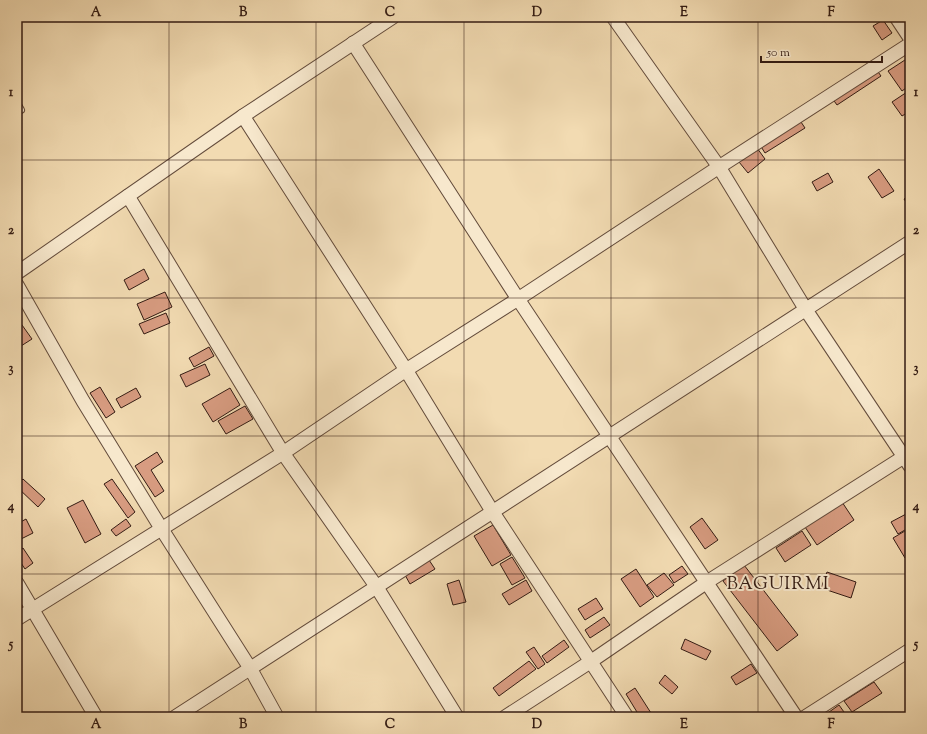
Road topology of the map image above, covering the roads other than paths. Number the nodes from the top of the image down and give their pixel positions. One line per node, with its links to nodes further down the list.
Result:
1 (393, 17): 5 (street)
2 (613, 17): 10 (street)
3 (896, 17): 4 (street)
4 (910, 38)
5 (353, 43): 9 (street); 15 (street)
6 (910, 44): 10 (street)
7 (17, 103): 8 (lane)
8 (22, 110)
9 (243, 116): 11 (street); 17 (street)
10 (719, 167): 15 (street); 16 (street)
11 (128, 196): 13 (street); 19 (street)
12 (910, 242): 16 (street)
13 (17, 273)
14 (17, 285): 22 (street)
15 (518, 299): 17 (street); 18 (street)
16 (806, 310): 18 (street); 20 (street)
17 (406, 370): 19 (street); 21 (street)
18 (610, 435): 21 (street); 23 (street)
19 (284, 453): 22 (street); 25 (street)
20 (908, 459): 23 (street)
21 (492, 511): 25 (street); 29 (street)
22 (161, 528): 26 (street); 30 (street)
23 (707, 582): 29 (street); 37 (street)
24 (17, 583): 26 (street)
25 (376, 586): 30 (street); 34 (street)
26 (33, 609): 27 (street); 31 (street)
27 (17, 619)
28 (910, 650): 38 (street)
29 (590, 662): 35 (street); 36 (street)
30 (250, 668): 32 (street); 33 (street)
31 (96, 717)
32 (175, 717)
33 (277, 717)
34 (457, 717)
35 (506, 717)
36 (627, 717)
37 (796, 717)
38 (805, 717)

